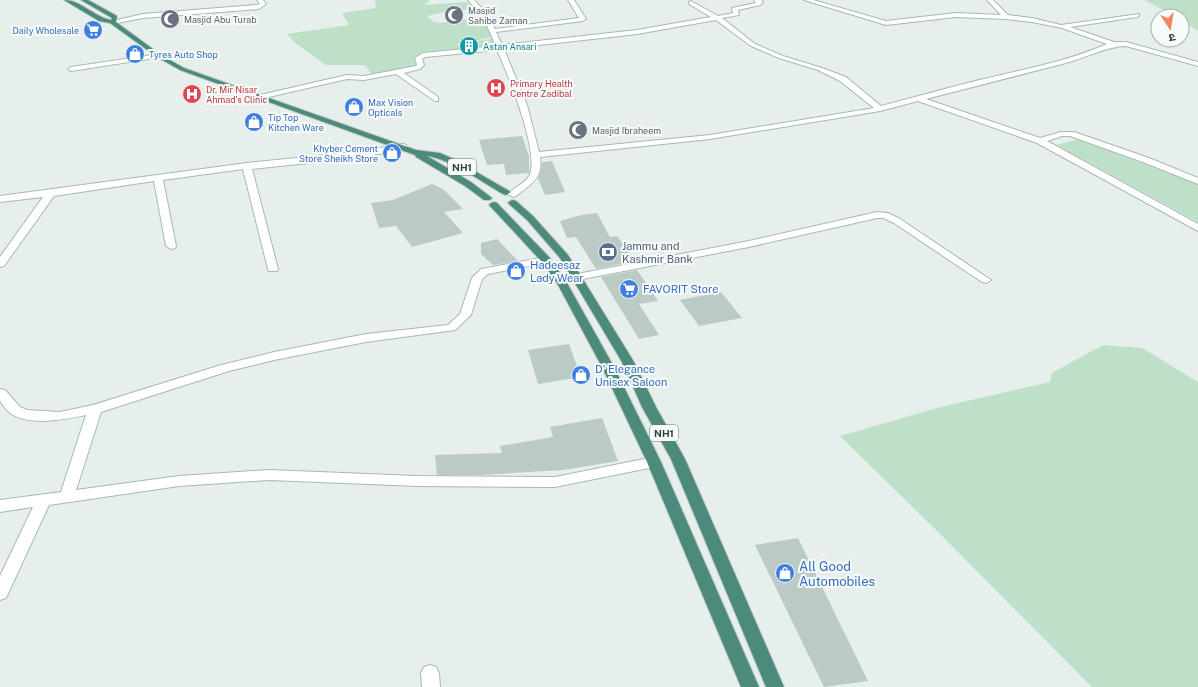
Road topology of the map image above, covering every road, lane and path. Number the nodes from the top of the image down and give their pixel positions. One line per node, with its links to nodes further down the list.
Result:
1 (67, 0): 13 (highway, NH1)
2 (84, 0): 13 (highway, NH1)
3 (260, 0): 13 (street)
4 (471, 0): 15 (street)
5 (571, 0): 15 (street)
6 (758, 0): 12 (street)
7 (807, 0): 11 (street)
8 (990, 0): 11 (street)
9 (691, 3): 12 (street)
10 (1136, 15): 14 (street)
11 (1006, 17): 14 (street)
12 (718, 18): 17 (street); 25 (street)
13 (112, 22): 18 (highway, NH1)
14 (1059, 26): 16 (street)
15 (493, 31): 17 (street)
16 (1113, 44): 19 (street); 24 (street)
17 (500, 46): 21 (street); 29 (street)
18 (159, 56): 20 (street); 22 (highway, NH1)
19 (1198, 64)
20 (70, 70)
21 (398, 72): 22 (street); 23 (street)
22 (260, 97): 27 (highway, NH1)
23 (435, 99)
24 (919, 99): 25 (street); 26 (street)
25 (880, 109): 29 (street)
26 (1040, 141): 32 (street); 37 (street)
27 (403, 147): 28 (highway, NH1); 30 (street)
28 (415, 152): 34 (highway, NH1); 36 (highway, NH1)
29 (536, 155): 34 (street)
30 (247, 166): 31 (street); 41 (street)
31 (158, 178): 33 (street); 38 (street)
32 (1198, 182)
33 (50, 194): 35 (street); 40 (street)
34 (511, 196): 36 (highway); 36 (highway); 42 (highway, NH1)
35 (0, 199)
36 (490, 202): 39 (highway, NH1)
37 (1198, 228)
38 (171, 246)
39 (546, 260): 45 (street); 46 (highway, NH1)
40 (0, 264)
41 (273, 269)
42 (577, 277): 43 (street); 52 (highway, NH1)
43 (986, 280)
44 (0, 393): 45 (street)
45 (95, 409): 47 (street)
46 (654, 462): 47 (street); 51 (highway, NH1)
47 (67, 496): 48 (street)
48 (44, 500): 49 (street); 50 (street)
49 (0, 506)
50 (0, 593)
51 (750, 687)
52 (775, 687)

